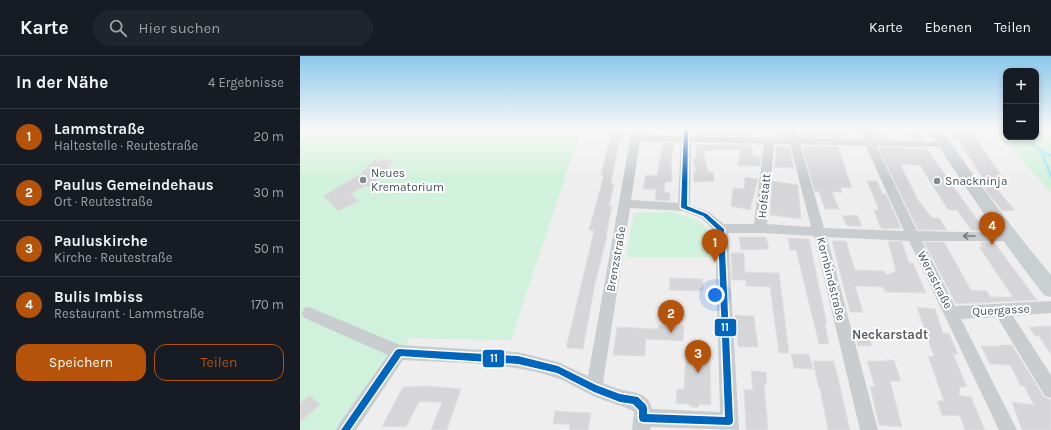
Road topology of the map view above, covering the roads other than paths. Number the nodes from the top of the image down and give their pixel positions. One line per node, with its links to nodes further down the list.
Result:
1 (634, 146): 7 (street, Brenzstraße)
2 (686, 146): 8 (street)
3 (769, 146): 9 (street, Hofstatt)
4 (795, 146): 11 (street, Kornbindstraße)
5 (871, 146): 12 (street, Werastraße)
6 (947, 146): 13 (main road)
7 (625, 204): 8 (street); 20 (street, Brenzstraße)
8 (684, 207): 10 (street)
9 (760, 228): 10 (street); 11 (street)
10 (721, 229): 23 (street)
11 (819, 232): 12 (street); 25 (street, Kornbindstraße)
12 (913, 236): 13 (street, one-way to 12); 18 (street, Werastraße)
13 (1008, 236): 14 (main road)
14 (1051, 290)
15 (1051, 307): 16 (street, Quergasse)
16 (1002, 311): 18 (street, Quergasse); 21 (street)
17 (309, 313): 19 (street)
18 (951, 313): 26 (street, Werastraße)
19 (399, 352): 20 (street); 24 (street)
20 (594, 388): 22 (street)
21 (1051, 390)
22 (642, 424): 23 (street)
23 (730, 426)
24 (345, 430)
25 (869, 430)
26 (1008, 430)

